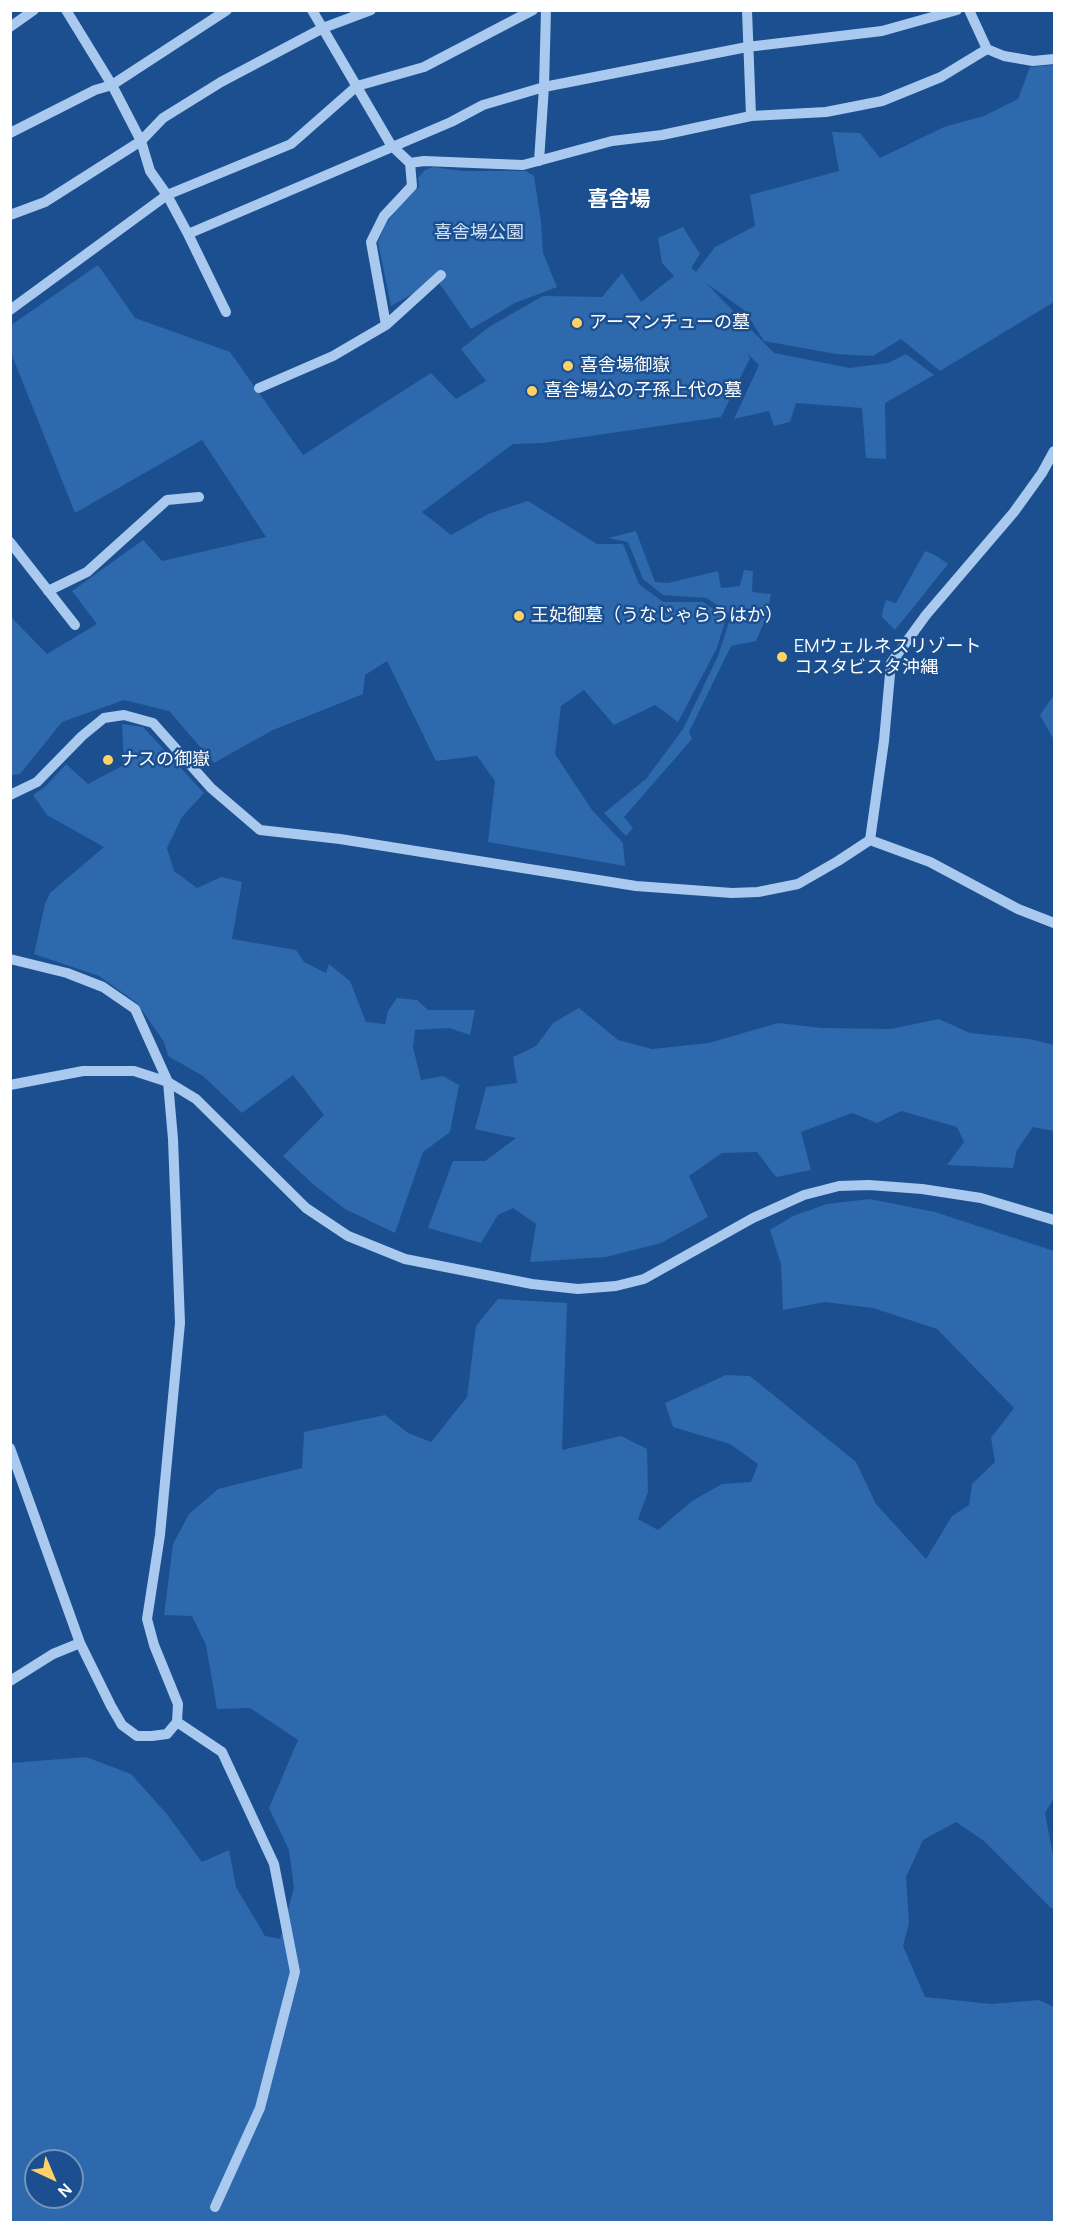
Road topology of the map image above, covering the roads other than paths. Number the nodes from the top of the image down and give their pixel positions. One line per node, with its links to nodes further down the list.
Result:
1 (34, 10): 11 (street)
2 (66, 10): 16 (street)
3 (227, 10): 16 (street)
4 (312, 10): 12 (street)
5 (371, 10): 12 (street)
6 (533, 10): 17 (street)
7 (546, 10): 18 (street)
8 (747, 10): 13 (street)
9 (957, 10): 13 (street)
10 (969, 10): 14 (street)
11 (10, 27)
12 (323, 28): 17 (street); 21 (street)
13 (747, 47): 18 (street); 19 (street)
14 (987, 49): 15 (street); 19 (street)
15 (1054, 60)
16 (112, 85): 20 (street); 21 (street)
17 (357, 86): 22 (street); 25 (street)
18 (544, 87): 22 (street); 23 (street)
19 (751, 116): 23 (street)
20 (10, 133)
21 (141, 141): 25 (street); 26 (street)
22 (391, 146): 24 (street); 27 (street)
23 (539, 161): 24 (street)
24 (410, 164): 31 (street)
25 (167, 195): 27 (street); 29 (street)
26 (10, 215)
27 (188, 234): 30 (street)
28 (441, 275): 31 (street)
29 (10, 310)
30 (225, 312)
31 (386, 325): 32 (street)
32 (259, 388)
33 (1054, 451): 39 (street)
34 (199, 497): 36 (street)
35 (10, 542): 36 (street)
36 (48, 591): 37 (street)
37 (75, 625)
38 (10, 795): 39 (street)
39 (870, 840): 40 (street)
40 (1054, 923)
41 (10, 959): 42 (street)
42 (168, 1082): 43 (street); 44 (street); 48 (street)
43 (10, 1085)
44 (1054, 1220)
45 (10, 1448): 46 (street)
46 (80, 1643): 47 (street); 48 (street)
47 (10, 1681)
48 (177, 1722): 49 (street)
49 (215, 2207)

